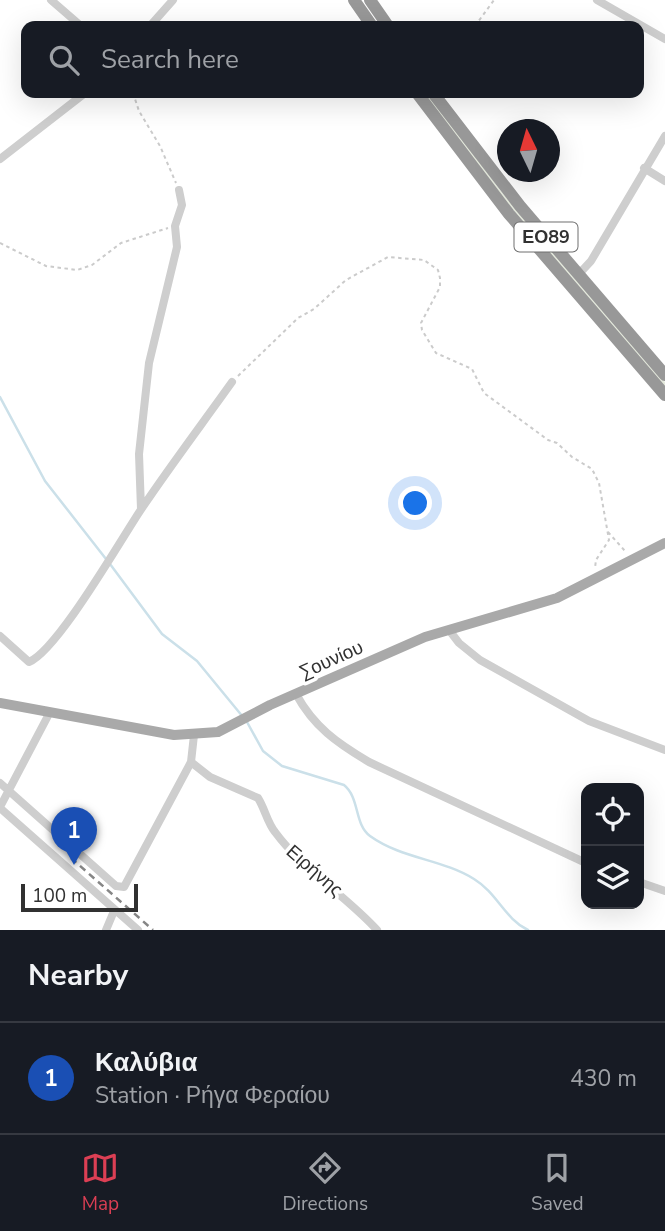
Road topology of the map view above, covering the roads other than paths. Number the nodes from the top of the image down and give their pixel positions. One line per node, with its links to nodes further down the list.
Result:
1 (51, 0): 6 (street)
2 (173, 0): 7 (street)
3 (354, 0): 8 (highway)
4 (370, 0): 9 (highway)
5 (597, 0): 10 (street)
6 (75, 21)
7 (154, 21)
8 (369, 21)
9 (385, 21)
10 (634, 21)
11 (644, 27): 12 (street)
12 (665, 39)
13 (79, 98): 17 (street)
14 (421, 98): 24 (highway, ΕΟ89)
15 (437, 98): 21 (highway, ΕΟ89)
16 (665, 136): 18 (street)
17 (0, 159)
18 (645, 168): 19 (street); 21 (street)
19 (665, 181)
20 (179, 190): 25 (street)
21 (579, 275): 22 (highway, ΕΟ89)
22 (665, 375)
23 (232, 382): 25 (street)
24 (665, 395)
25 (141, 509): 28 (street)
26 (665, 543): 27 (main road, Σουνίου)
27 (449, 630): 29 (main road, Σουνίου); 33 (street)
28 (0, 636)
29 (296, 694): 32 (main road, Σουνίου); 38 (street)
30 (0, 703): 31 (main road, Σουνίου)
31 (50, 712): 32 (main road, Σουνίου); 36 (street)
32 (194, 735): 34 (street)
33 (665, 750)
34 (191, 762): 36 (street); 44 (street, Ειρήνης)
35 (0, 783): 36 (street)
36 (9, 791): 37 (street)
37 (0, 808): 41 (street)
38 (581, 861)
39 (644, 884): 40 (street)
40 (665, 891)
41 (114, 911): 42 (street); 43 (street)
42 (106, 930)
43 (138, 930)
44 (377, 930)

